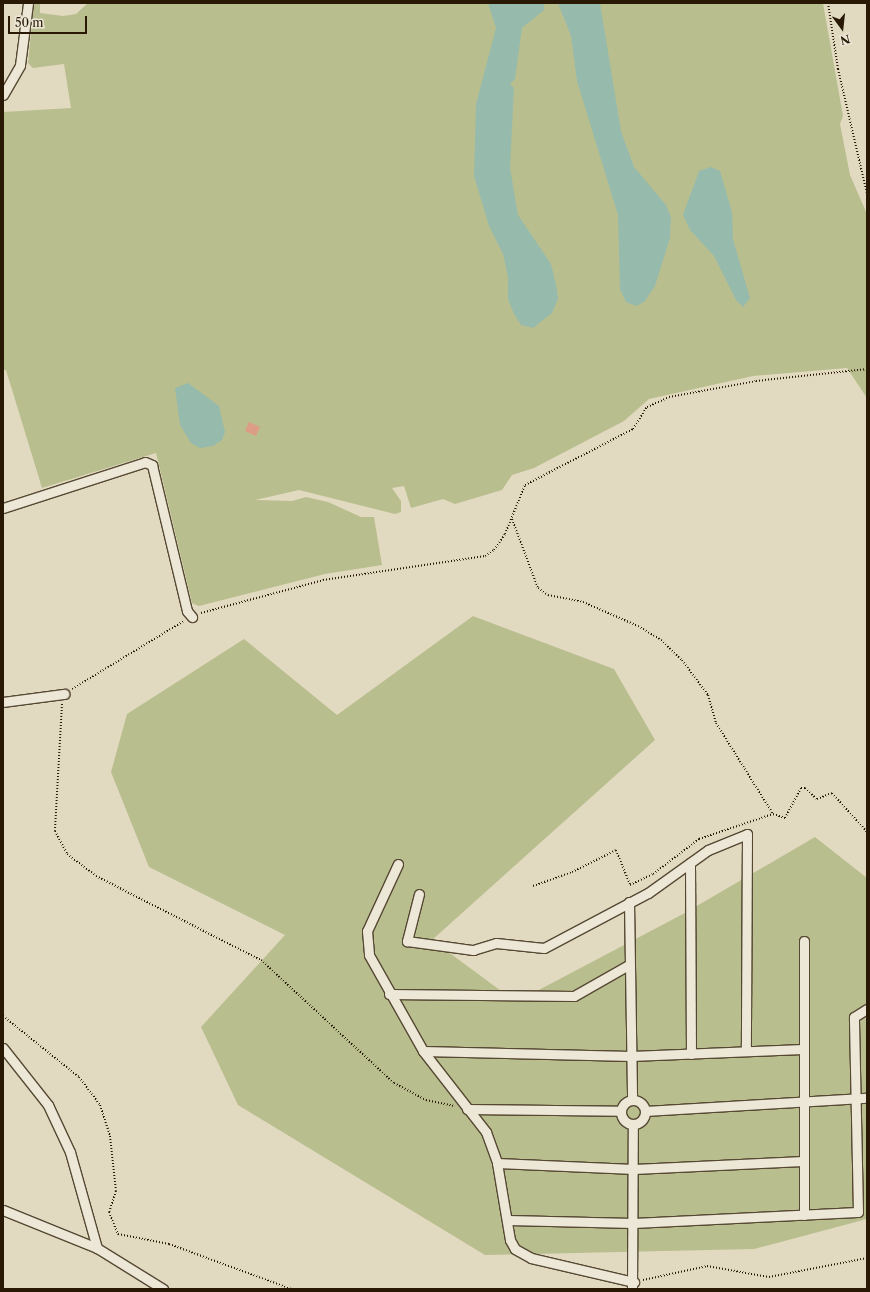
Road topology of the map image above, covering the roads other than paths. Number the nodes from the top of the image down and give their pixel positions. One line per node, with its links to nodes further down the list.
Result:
1 (28, 3): 2 (street)
2 (3, 95)
3 (3, 508): 4 (street)
4 (192, 617)
5 (64, 694): 6 (street)
6 (3, 702)
7 (690, 863): 10 (street); 18 (street); 19 (street)
8 (398, 864): 13 (street)
9 (419, 894): 10 (street)
10 (629, 902): 12 (street)
11 (804, 941): 16 (street)
12 (630, 964): 13 (street); 20 (street)
13 (389, 994): 17 (street)
14 (867, 1009): 22 (street)
15 (3, 1048): 36 (street)
16 (803, 1049): 18 (street); 24 (street)
17 (423, 1051): 20 (street); 25 (street)
18 (746, 1051): 19 (street)
19 (691, 1054): 20 (street)
20 (631, 1056): 23 (street)
21 (867, 1098): 22 (street)
22 (855, 1099): 24 (street); 33 (street)
23 (632, 1100): 26 (street); 27 (street)
24 (802, 1102): 27 (street); 29 (street)
25 (467, 1109): 26 (street); 30 (street)
26 (620, 1111): 28 (street)
27 (645, 1111): 28 (street)
28 (633, 1124): 31 (street)
29 (803, 1161): 31 (street); 33 (street)
30 (497, 1162): 31 (street); 34 (street)
31 (634, 1169): 35 (street)
32 (3, 1210): 36 (street)
33 (804, 1215): 35 (street)
34 (508, 1220): 35 (street); 37 (street)
35 (634, 1223): 37 (street)
36 (97, 1248): 38 (street)
37 (633, 1286)
38 (163, 1289)

